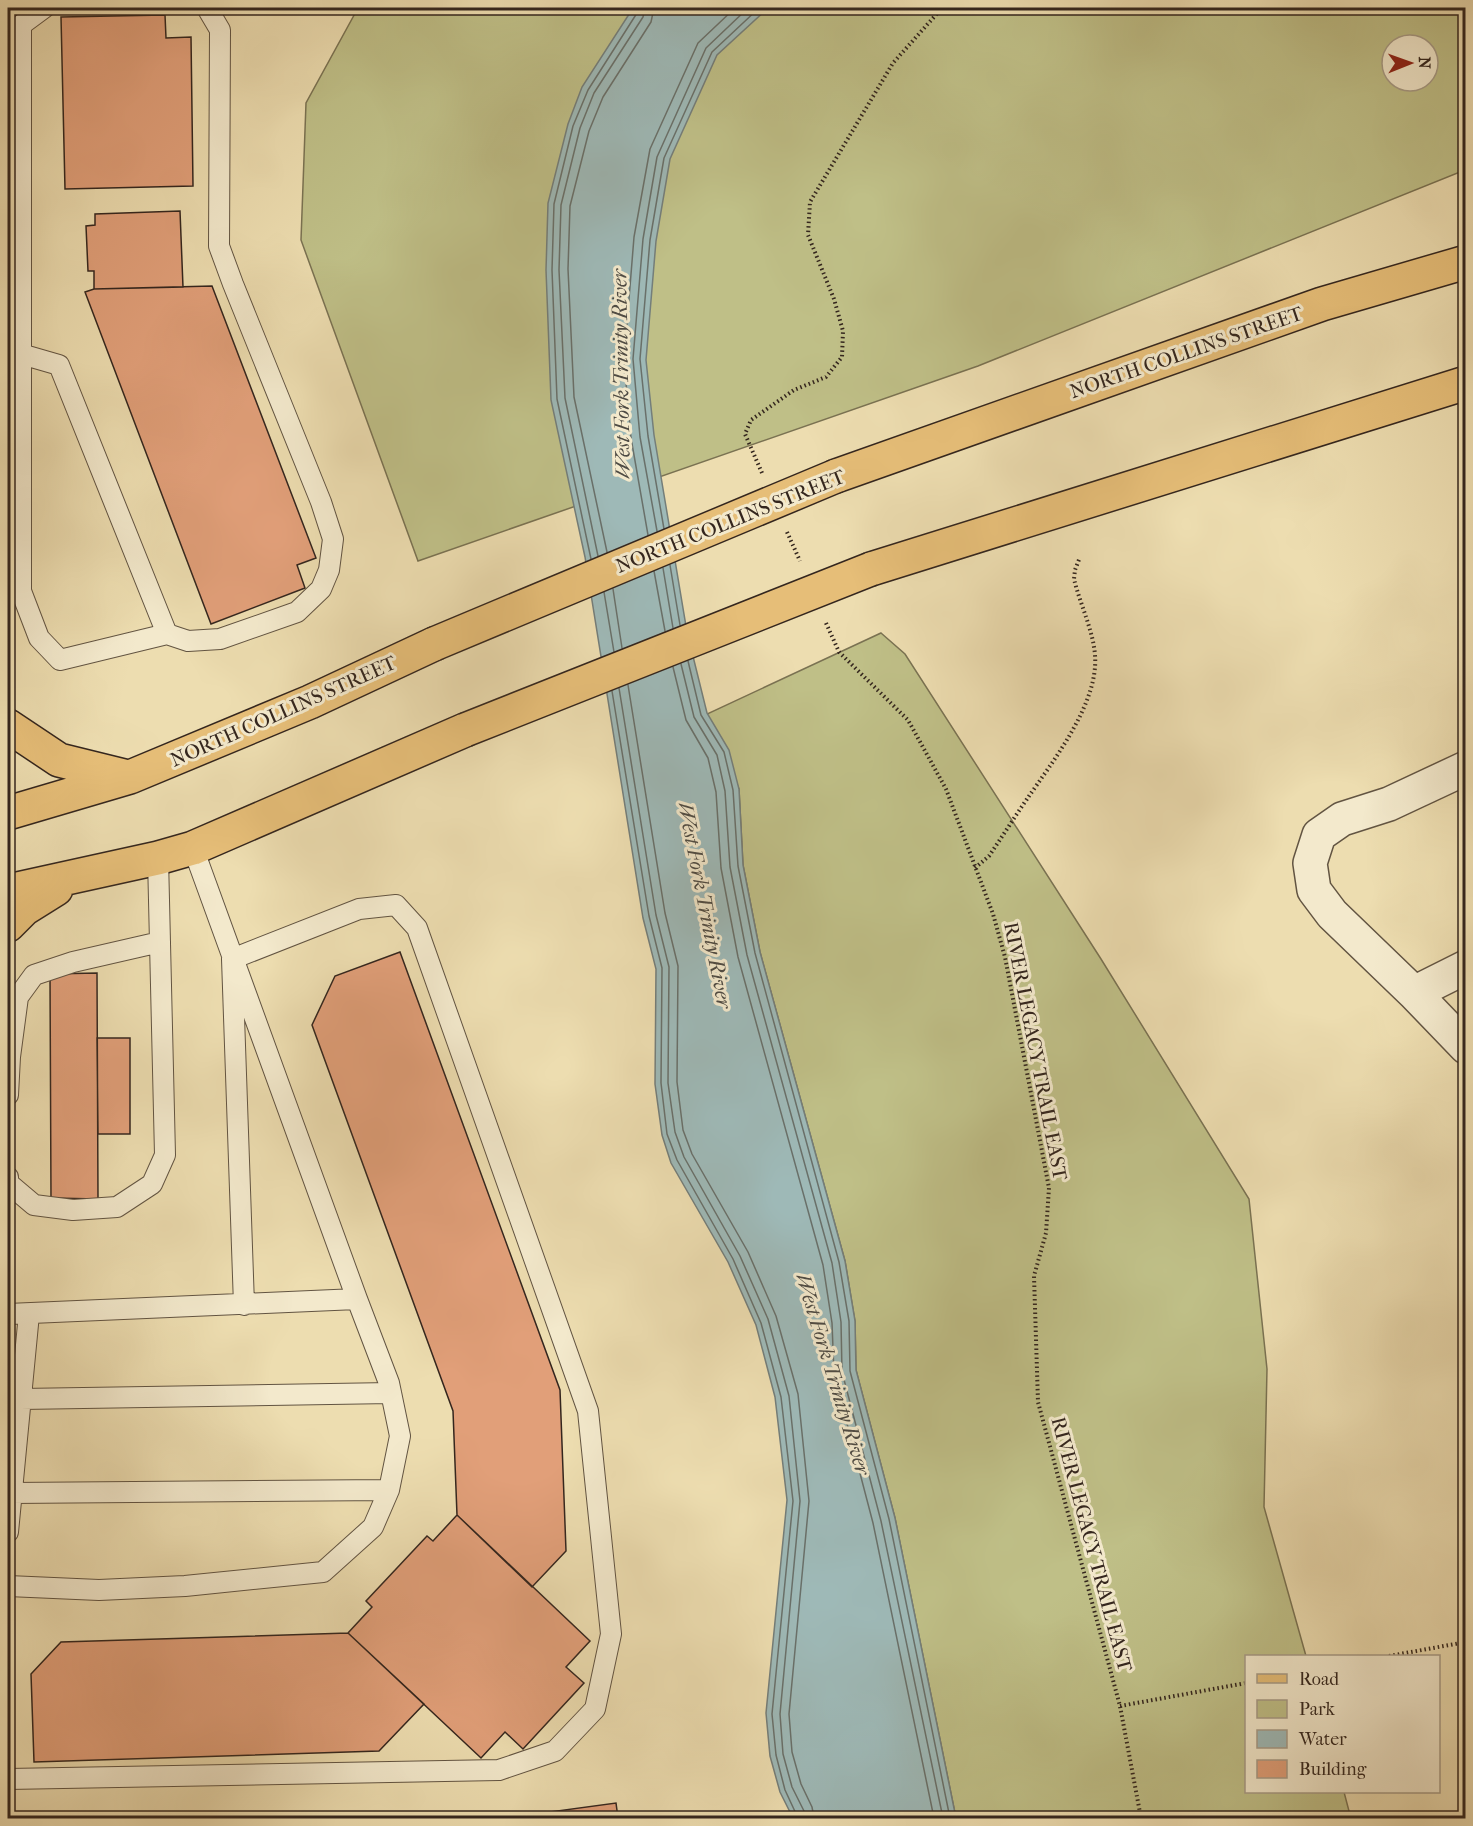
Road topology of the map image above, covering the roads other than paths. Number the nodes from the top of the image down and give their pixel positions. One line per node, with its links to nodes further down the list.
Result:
1 (44, 8): 3 (lane)
2 (207, 8): 8 (lane)
3 (14, 115): 5 (lane)
4 (1466, 262): 11 (main road, NORTH COLLINS STREET, bridge)
5 (14, 354): 7 (lane); 8 (lane)
6 (1466, 383): 13 (main road, bridge)
7 (15, 549): 8 (lane)
8 (167, 634)
9 (8, 726): 11 (main road)
10 (1466, 768): 21 (street)
11 (130, 777): 12 (main road, NORTH COLLINS STREET)
12 (8, 813)
13 (193, 848): 14 (main road); 19 (lane)
14 (158, 858): 15 (main road); 18 (lane)
15 (72, 879): 16 (main road); 17 (main road)
16 (8, 891)
17 (8, 925)
18 (160, 942): 23 (lane); 24 (lane)
19 (232, 959): 25 (lane); 26 (lane); 35 (lane)
20 (1466, 967): 21 (street)
21 (1414, 993): 22 (street)
22 (1466, 1047)
23 (8, 1095)
24 (8, 1177)
25 (357, 1299): 26 (lane); 29 (lane)
26 (244, 1305): 28 (lane)
27 (8, 1314): 28 (lane)
28 (29, 1314): 30 (lane)
29 (391, 1394): 30 (lane); 31 (lane)
30 (21, 1399): 32 (lane)
31 (389, 1490): 32 (lane); 34 (lane)
32 (11, 1493): 33 (lane)
33 (8, 1532)
34 (8, 1586)
35 (8, 1779)

